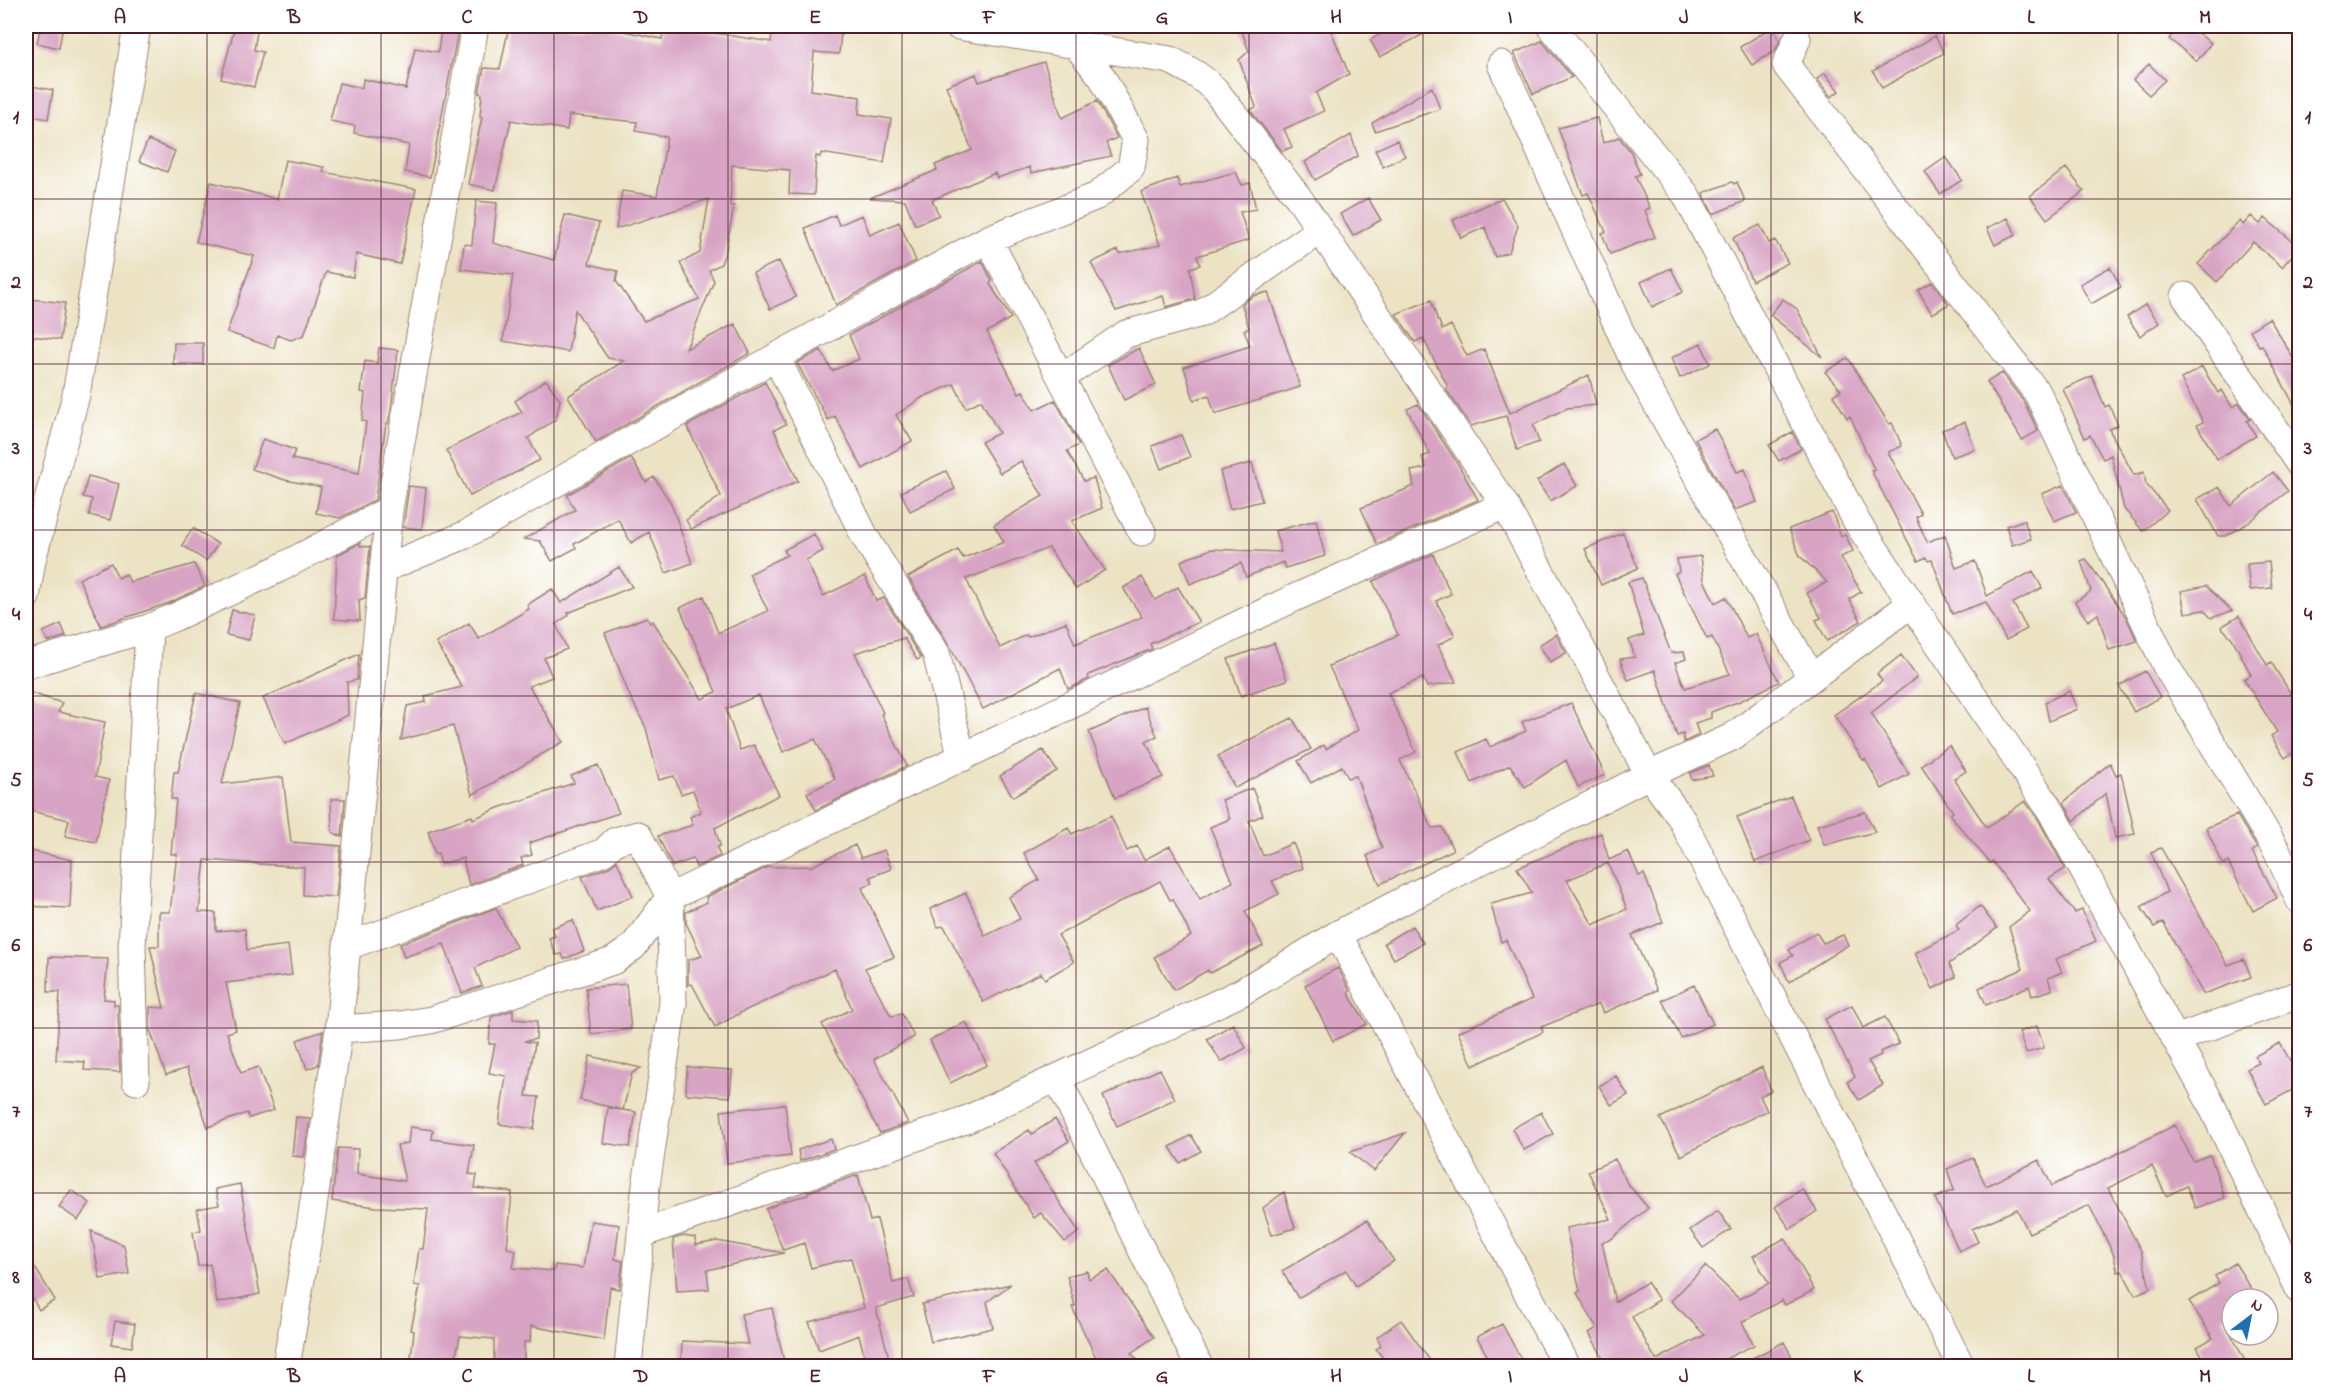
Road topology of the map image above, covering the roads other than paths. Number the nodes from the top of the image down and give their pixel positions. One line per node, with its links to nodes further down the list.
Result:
1 (136, 26): 18 (street)
2 (476, 26): 15 (street)
3 (958, 26): 6 (street)
4 (1551, 26): 19 (street)
5 (1797, 39): 26 (street)
6 (1076, 45): 8 (street); 9 (street)
7 (1501, 64): 22 (street)
8 (1320, 230): 12 (street); 14 (street)
9 (988, 239): 11 (street); 12 (street)
10 (2186, 296): 13 (street)
11 (776, 357): 17 (street); 23 (street)
12 (1061, 378): 16 (street)
13 (2300, 465)
14 (1505, 505): 23 (street); 24 (street)
15 (389, 510): 17 (street); 20 (street)
16 (1142, 532)
17 (383, 569): 28 (street)
18 (26, 597)
19 (1912, 603): 22 (street); 31 (street)
20 (149, 628): 21 (street); 33 (street)
21 (26, 659)
22 (1811, 677): 24 (street)
23 (962, 758): 25 (street)
24 (1649, 775): 27 (street); 40 (street)
25 (670, 897): 28 (street); 30 (street); 34 (street)
26 (2300, 901)
27 (1338, 934): 32 (street); 39 (street)
28 (348, 946): 30 (street)
29 (2300, 994): 31 (street)
30 (339, 1029): 36 (street)
31 (2175, 1040): 35 (street)
32 (1058, 1078): 34 (street); 38 (street)
33 (136, 1081)
34 (641, 1234): 37 (street)
35 (2300, 1291)
36 (286, 1366)
37 (628, 1366)
38 (1199, 1366)
39 (1566, 1366)
40 (1961, 1366)

